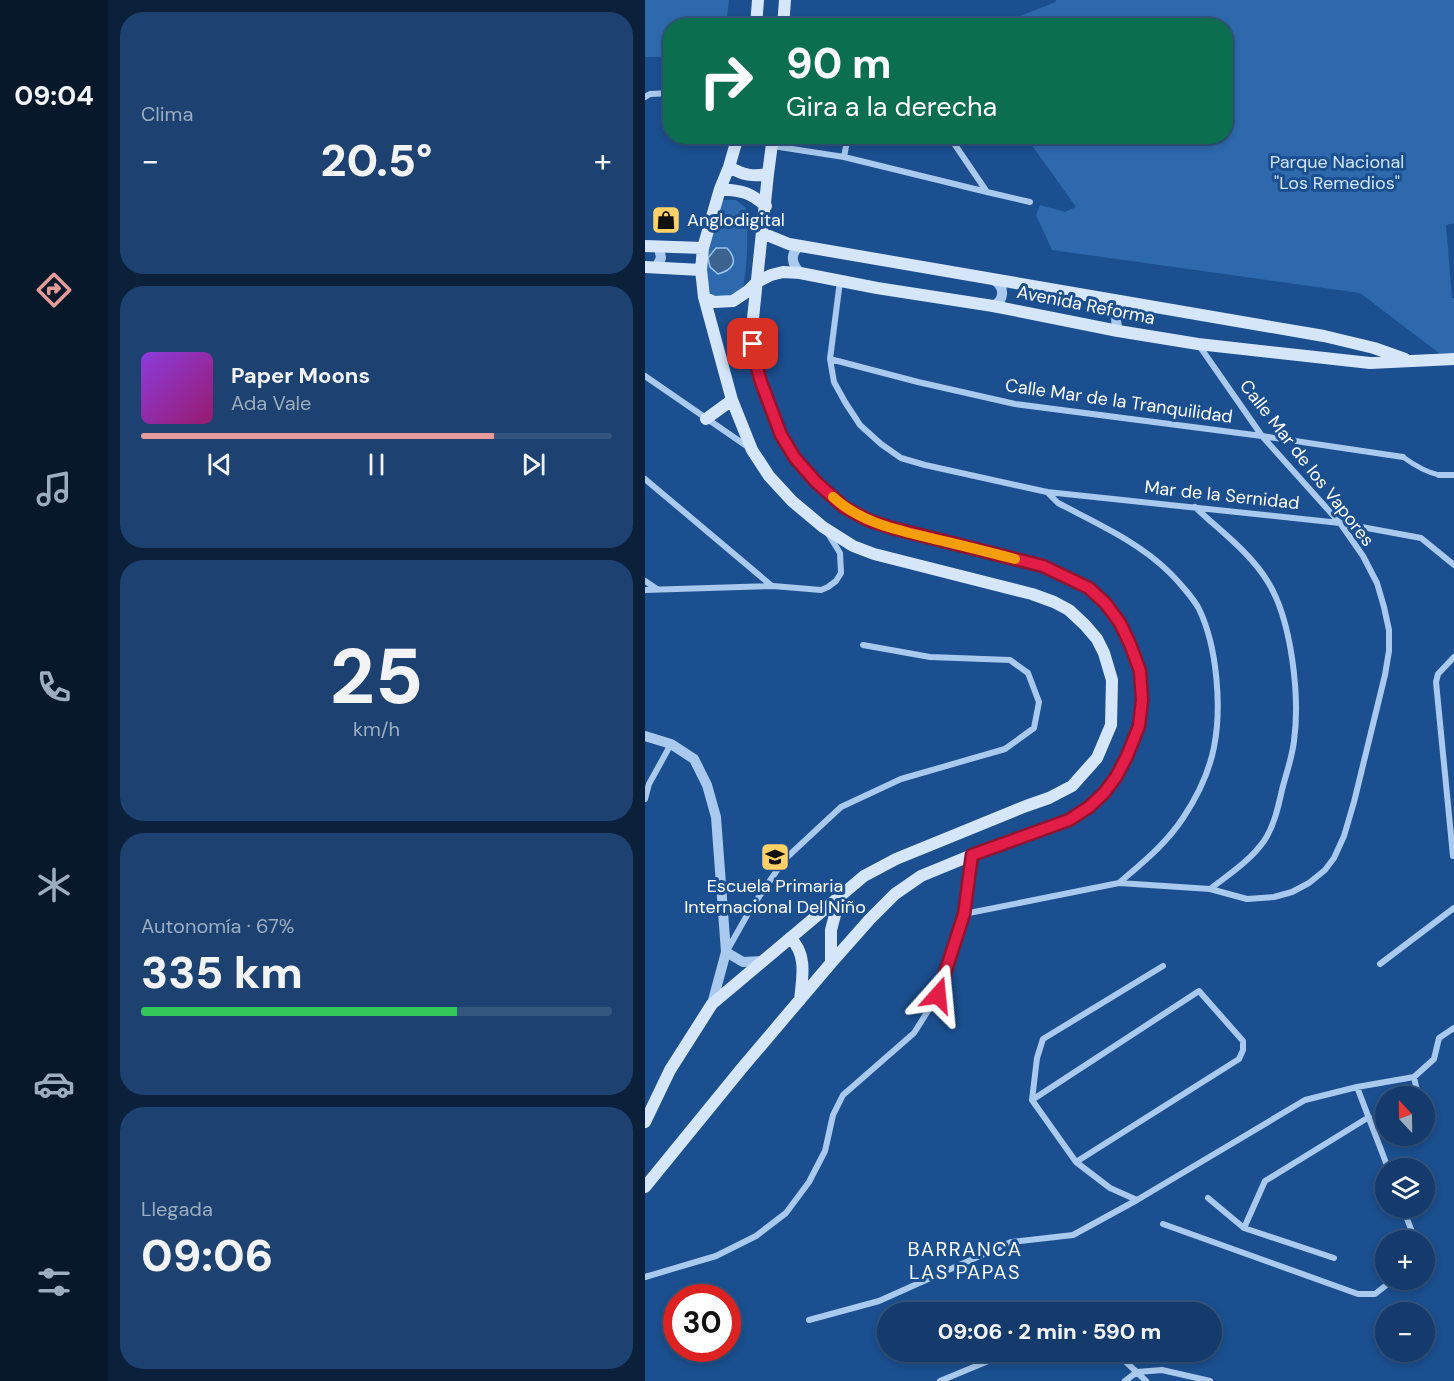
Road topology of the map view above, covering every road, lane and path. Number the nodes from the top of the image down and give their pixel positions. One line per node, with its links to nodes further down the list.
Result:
1 (758, 0): 3 (main road)
2 (785, 0): 4 (main road)
3 (757, 18)
4 (784, 18)
5 (663, 93): 6 (street)
6 (645, 97)
7 (736, 144): 13 (main road)
8 (773, 144): 14 (main road)
9 (786, 144): 12 (street)
10 (847, 144): 12 (street)
11 (954, 144): 16 (street)
12 (845, 157): 16 (street)
13 (729, 167): 14 (main road); 15 (main road)
14 (768, 174): 18 (main road)
15 (720, 189): 18 (main road); 23 (main road)
16 (987, 192): 17 (street)
17 (1030, 202)
18 (766, 206): 19 (main road)
19 (762, 233): 21 (main road, Avenida Reforma); 29 (main road)
20 (645, 246): 22 (main road)
21 (800, 246): 26 (street); 27 (main road, Avenida Reforma)
22 (659, 247): 23 (main road); 24 (street)
23 (703, 248): 25 (main road)
24 (650, 268): 25 (main road)
25 (701, 270): 30 (main road)
26 (800, 273): 28 (main road, Avenida Reforma); 29 (main road, Avenida Reforma)
27 (994, 280): 31 (main road, Avenida Reforma); 32 (street)
28 (840, 281): 32 (main road, Avenida Reforma); 35 (street)
29 (757, 282): 30 (main road, Avenida Reforma); 61 (main road)
30 (704, 297): 39 (main road)
31 (1123, 301): 33 (street); 37 (main road, Avenida Reforma)
32 (993, 306): 33 (main road, Avenida Reforma)
33 (1118, 331): 34 (main road, Avenida Reforma)
34 (1198, 344): 37 (main road, Avenida Reforma); 41 (street, Calle Mar de los Vapores)
35 (830, 359): 41 (street, Calle Mar de la Tranquilidad); 47 (street, Mar de la Sernidad)
36 (1454, 359): 37 (main road, Avenida Reforma)
37 (1412, 362)
38 (645, 376): 40 (street)
39 (732, 400): 40 (main road); 42 (main road)
40 (706, 419): 42 (street)
41 (1262, 436): 43 (street, Calle Mar de la Tranquilidad); 49 (street, Calle Mar de los Vapores)
42 (752, 450): 50 (main road)
43 (1403, 457): 44 (street, Calle Mar de la Tranquilidad)
44 (1439, 475): 45 (street)
45 (1454, 475)
46 (645, 479): 53 (street)
47 (1047, 492): 48 (street, Mar de la Sernidad); 63 (street)
48 (1195, 507): 49 (street, Mar de la Sernidad); 64 (street)
49 (1339, 523): 51 (street, Mar de la Sernidad); 64 (street, Calle Mar de los Vapores)
50 (823, 527): 53 (street); 65 (main road)
51 (1454, 565)
52 (645, 580): 55 (street)
53 (773, 586): 55 (street)
54 (645, 590): 55 (street)
55 (658, 590)
56 (863, 645): 69 (street)
57 (1454, 657): 62 (street)
58 (645, 736): 59 (street)
59 (671, 744): 60 (street); 69 (street)
60 (645, 799)
61 (972, 855): 67 (street); 71 (main road)
62 (1453, 856)
63 (1119, 883): 64 (street, Calle Mar de los Vapores); 67 (street, Calle Mar de los Vapores)
64 (1210, 889)
65 (840, 896): 68 (main road); 71 (main road)
66 (1454, 908): 72 (street)
67 (964, 914): 91 (street)
68 (790, 938): 70 (main road); 74 (main road)
69 (726, 952): 70 (street); 75 (street)
70 (763, 961): 75 (main road)
71 (831, 963): 74 (main road)
72 (1380, 964)
73 (1163, 966): 80 (street)
74 (799, 1000): 85 (main road)
75 (712, 1004): 82 (main road)
76 (1454, 1028): 77 (street)
77 (1414, 1077): 78 (street); 79 (street)
78 (1416, 1086)
79 (1357, 1088): 81 (street); 87 (street)
80 (1032, 1101): 84 (street); 84 (street)
81 (1369, 1118): 83 (street); 89 (street)
82 (645, 1122)
83 (1384, 1158)
84 (1076, 1162): 87 (street)
85 (645, 1187)
86 (1208, 1198): 89 (street)
87 (1137, 1200): 93 (street)
88 (1163, 1224): 92 (street)
89 (1244, 1228): 90 (street)
90 (1334, 1258)
91 (645, 1277)
92 (1380, 1290)
93 (809, 1320)
94 (986, 1362): 97 (street)
95 (1126, 1362): 96 (street)
96 (1137, 1372): 98 (street); 99 (street); 100 (street)
97 (940, 1381)
98 (1125, 1381)
99 (1146, 1381)
100 (1210, 1381)

